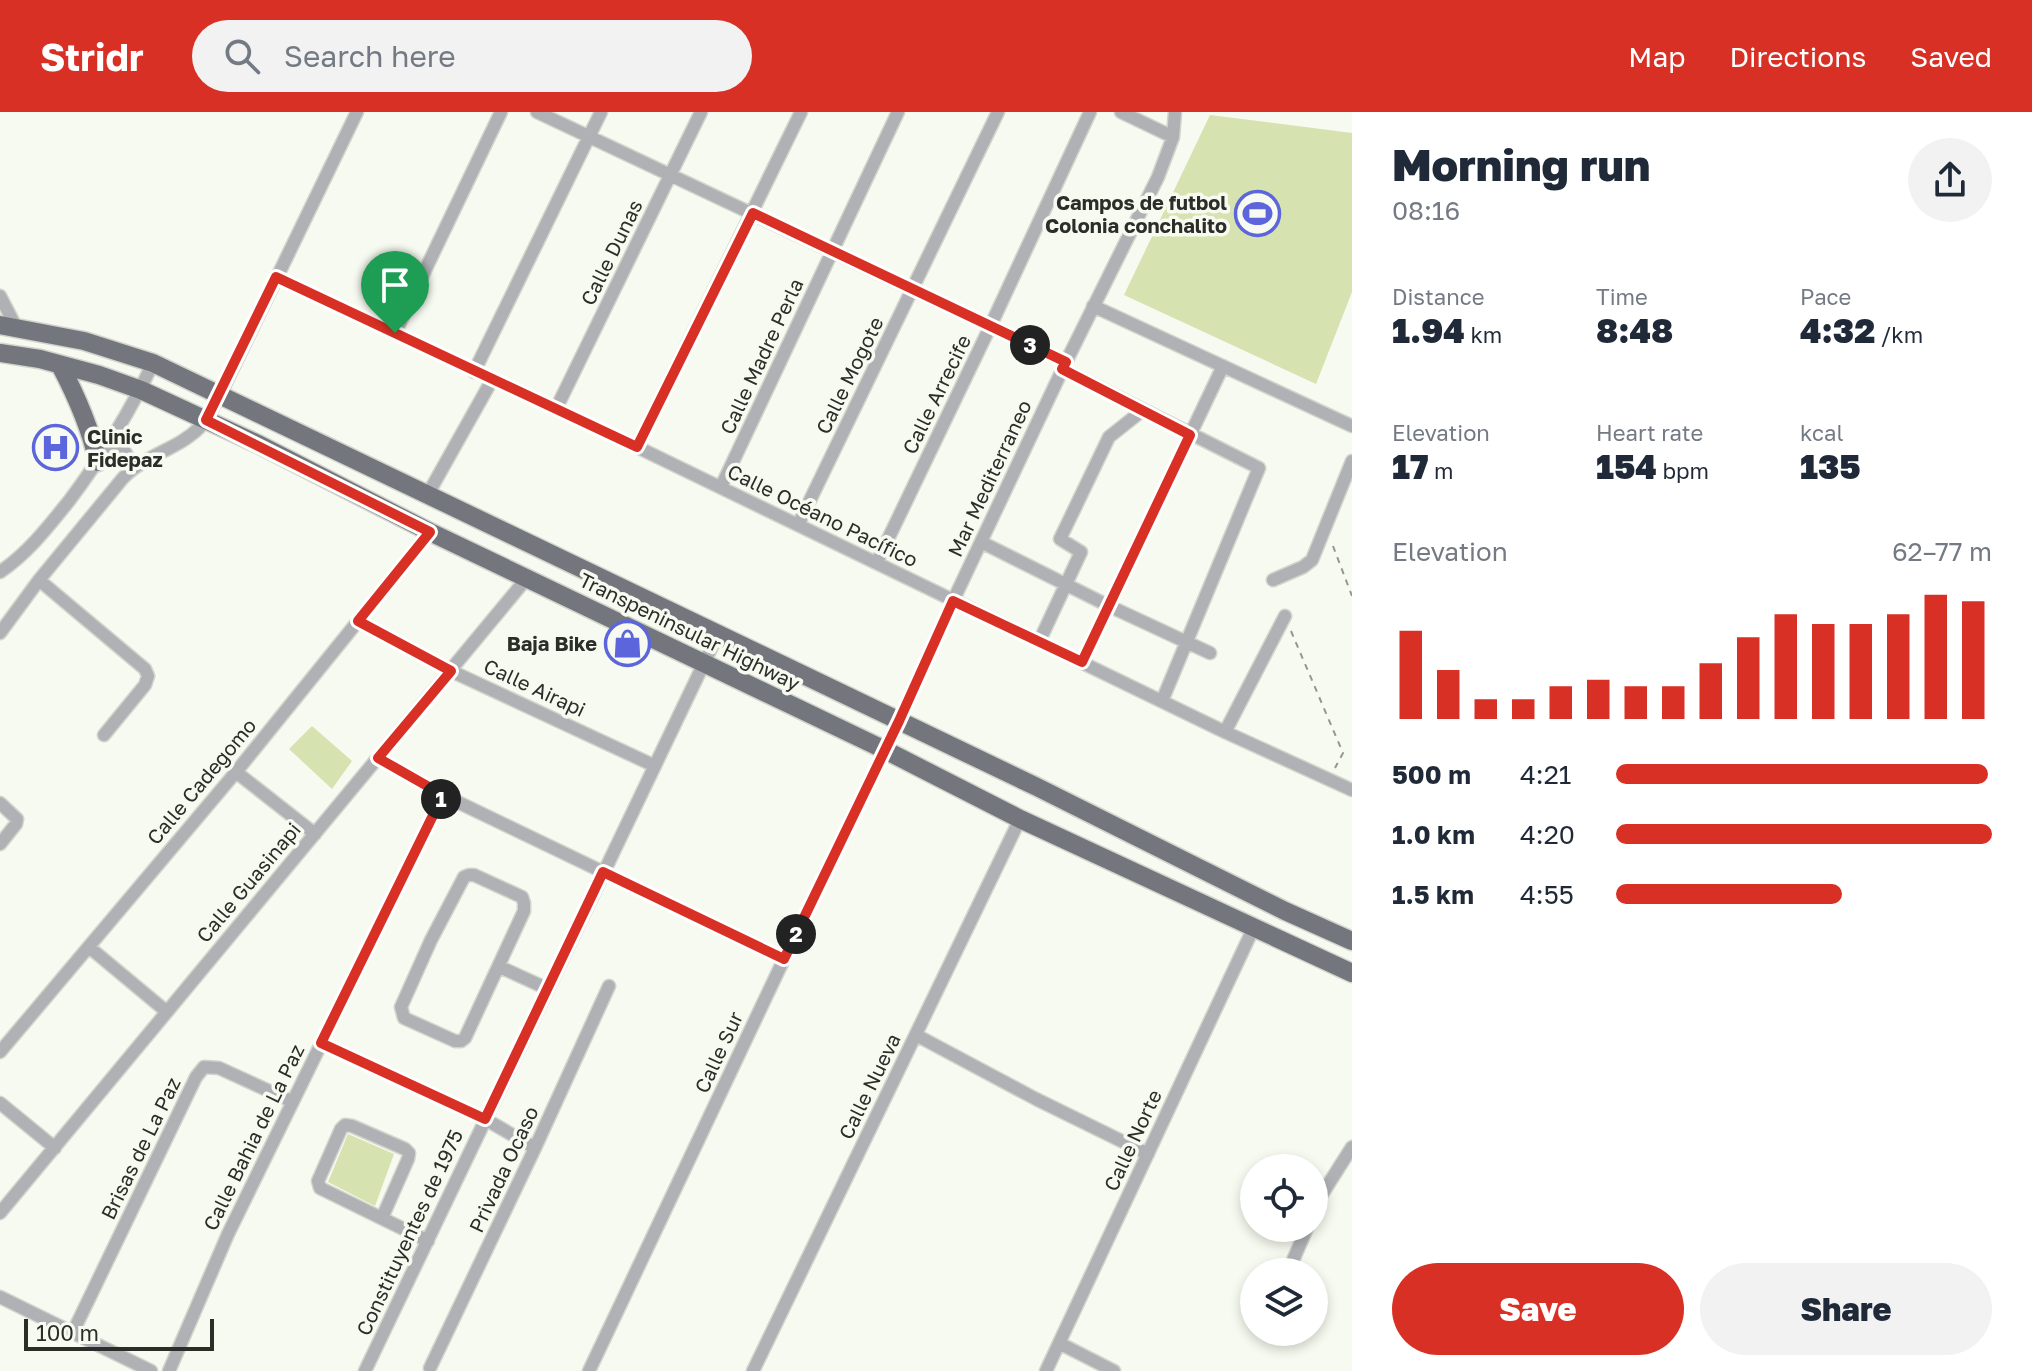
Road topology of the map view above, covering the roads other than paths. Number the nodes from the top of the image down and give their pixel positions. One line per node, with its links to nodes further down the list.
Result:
1 (357, 112): 17 (street)
2 (501, 112): 23 (street)
3 (537, 112): 12 (street)
4 (601, 112): 12 (street)
5 (701, 112): 14 (street, Calle Dunas)
6 (801, 112): 15 (street)
7 (898, 112): 16 (street, Calle Madre Perla)
8 (998, 112): 18 (street, Calle Mogote)
9 (1090, 112): 22 (street, Calle Arrecife)
10 (1121, 112): 13 (street)
11 (1175, 112): 13 (street, Mar Mediterraneo)
12 (590, 137): 14 (street); 29 (street)
13 (1173, 137): 20 (street, Mar Mediterraneo)
14 (671, 174): 15 (street); 33 (street, Calle Dunas)
15 (753, 213): 16 (street); 39 (street)
16 (833, 252): 18 (street); 43 (street, Calle Madre Perla)
17 (276, 277): 23 (street, Calle Océano Pacífico); 32 (street)
18 (913, 290): 22 (street); 45 (street, Calle Mogote)
19 (0, 296): 21 (street)
20 (1093, 306): 27 (street, Mar Mediterraneo); 28 (street)
21 (8, 326): 25 (main road, Transpeninsular Highway)
22 (990, 327): 27 (street); 48 (street, Calle Arrecife)
23 (395, 333): 29 (street, Calle Océano Pacífico)
24 (0, 353): 26 (main road, Transpeninsular Highway)
25 (153, 363): 31 (street); 32 (main road, Transpeninsular Highway)
26 (60, 365): 31 (main road, Transpeninsular Highway); 41 (main road)
27 (1064, 365): 34 (street); 47 (street, Mar Mediterraneo)
28 (1223, 366): 36 (street); 37 (street)
29 (474, 372): 30 (street, Calle Océano Pacífico)
30 (492, 380): 33 (street, Calle Océano Pacífico); 44 (street)
31 (141, 390): 35 (main road, Transpeninsular Highway); 38 (street)
32 (220, 395): 35 (street); 44 (main road, Transpeninsular Highway)
33 (556, 409): 39 (street, Calle Océano Pacífico)
34 (1143, 410): 37 (street); 53 (street)
35 (206, 420): 42 (street); 46 (main road, Transpeninsular Highway)
36 (1352, 426)
37 (1190, 435): 55 (street); 62 (street)
38 (111, 443): 41 (street); 42 (street)
39 (637, 447): 43 (street, Calle Océano Pacífico)
40 (1352, 461): 52 (street)
41 (98, 462): 49 (street)
42 (131, 469): 51 (street)
43 (721, 487): 45 (street, Calle Océano Pacífico)
44 (428, 494): 60 (main road, Transpeninsular Highway)
45 (798, 525): 48 (street, Calle Océano Pacífico)
46 (430, 532): 50 (main road, Transpeninsular Highway); 58 (street, Calle Cadegomo)
47 (981, 542): 53 (street); 54 (street, Mar Mediterraneo)
48 (877, 562): 54 (street, Calle Océano Pacífico)
49 (0, 572)
50 (527, 578): 64 (main road, Transpeninsular Highway); 66 (street, Calle Guasinapi)
51 (39, 580): 57 (street); 70 (street)
52 (1273, 580)
53 (1066, 585): 55 (street); 61 (street)
54 (953, 601): 61 (street, Calle Océano Pacífico); 68 (street, Mar Mediterraneo)
55 (1109, 606): 62 (street); 65 (street)
56 (1285, 616): 69 (street)
57 (6, 618): 59 (street)
58 (358, 621): 66 (street, Calle Airapi); 74 (street, Calle Cadegomo)
59 (0, 633)
60 (718, 634): 64 (street, Constituyentes de 1975); 68 (main road, Transpeninsular Highway)
61 (1039, 642): 65 (street, Calle Océano Pacífico)
62 (1188, 642): 63 (street); 67 (street)
63 (1210, 653)
64 (705, 662): 71 (main road, Transpeninsular Highway); 73 (street, Constituyentes de 1975)
65 (1082, 662): 67 (street, Calle Océano Pacífico)
66 (451, 671): 72 (street, Calle Guasinapi); 73 (street, Calle Airapi)
67 (1162, 701): 69 (street, Calle Océano Pacífico)
68 (899, 721): 71 (street, Mar Mediterraneo); 83 (main road, Transpeninsular Highway)
69 (1225, 732): 75 (street, Calle Océano Pacífico)
70 (104, 735)
71 (885, 750): 78 (main road, Transpeninsular Highway); 85 (street, Calle Sur)
72 (378, 758): 76 (street); 79 (street, Calle Guasinapi)
73 (655, 766): 81 (street, Constituyentes de 1975)
74 (236, 772): 79 (street); 84 (street, Calle Cadegomo)
75 (1352, 790)
76 (443, 795): 81 (street); 92 (street, Calle Bahia de La Paz)
77 (0, 803): 80 (street)
78 (1020, 819): 82 (main road, Transpeninsular Highway); 91 (street, Calle Nueva)
79 (315, 834): 90 (street, Calle Guasinapi)
80 (0, 844)
81 (603, 872): 85 (street); 89 (street, Constituyentes de 1975)
82 (1254, 927): 87 (main road, Transpeninsular Highway); 100 (street, Calle Norte)
83 (1352, 941)
84 (89, 947): 90 (street); 93 (street, Calle Cadegomo)
85 (784, 959): 112 (street, Calle Sur)
86 (500, 967): 86 (street); 89 (street)
87 (1352, 973)
88 (609, 986): 99 (street, Privada Ocaso)
89 (548, 989): 96 (street, Constituyentes de 1975)
90 (167, 1012): 98 (street, Calle Guasinapi)
91 (916, 1035): 100 (street); 113 (street, Calle Nueva)
92 (321, 1043): 94 (street, Calle Bahia de La Paz); 96 (street)
93 (0, 1052)
94 (291, 1101): 106 (street, Brisas de La Paz); 110 (street, Calle Bahia de La Paz)
95 (0, 1103): 98 (street)
96 (485, 1119): 99 (street); 104 (street, Constituyentes de 1975)
97 (1352, 1147): 101 (street)
98 (55, 1148): 102 (street, Calle Guasinapi)
99 (535, 1148): 108 (street, Privada Ocaso)
100 (1148, 1154): 107 (street, Calle Norte)
101 (1328, 1185)
102 (0, 1213)
103 (382, 1218): 103 (street); 104 (street)
104 (428, 1241): 111 (street, Constituyentes de 1975)
105 (0, 1297): 106 (street)
106 (73, 1332): 109 (street)
107 (1059, 1343): 114 (street, Calle Norte); 115 (street)
108 (430, 1368)
109 (151, 1371)
110 (169, 1371)
111 (365, 1371)
112 (589, 1371)
113 (753, 1371)
114 (1046, 1371)
115 (1114, 1371)

